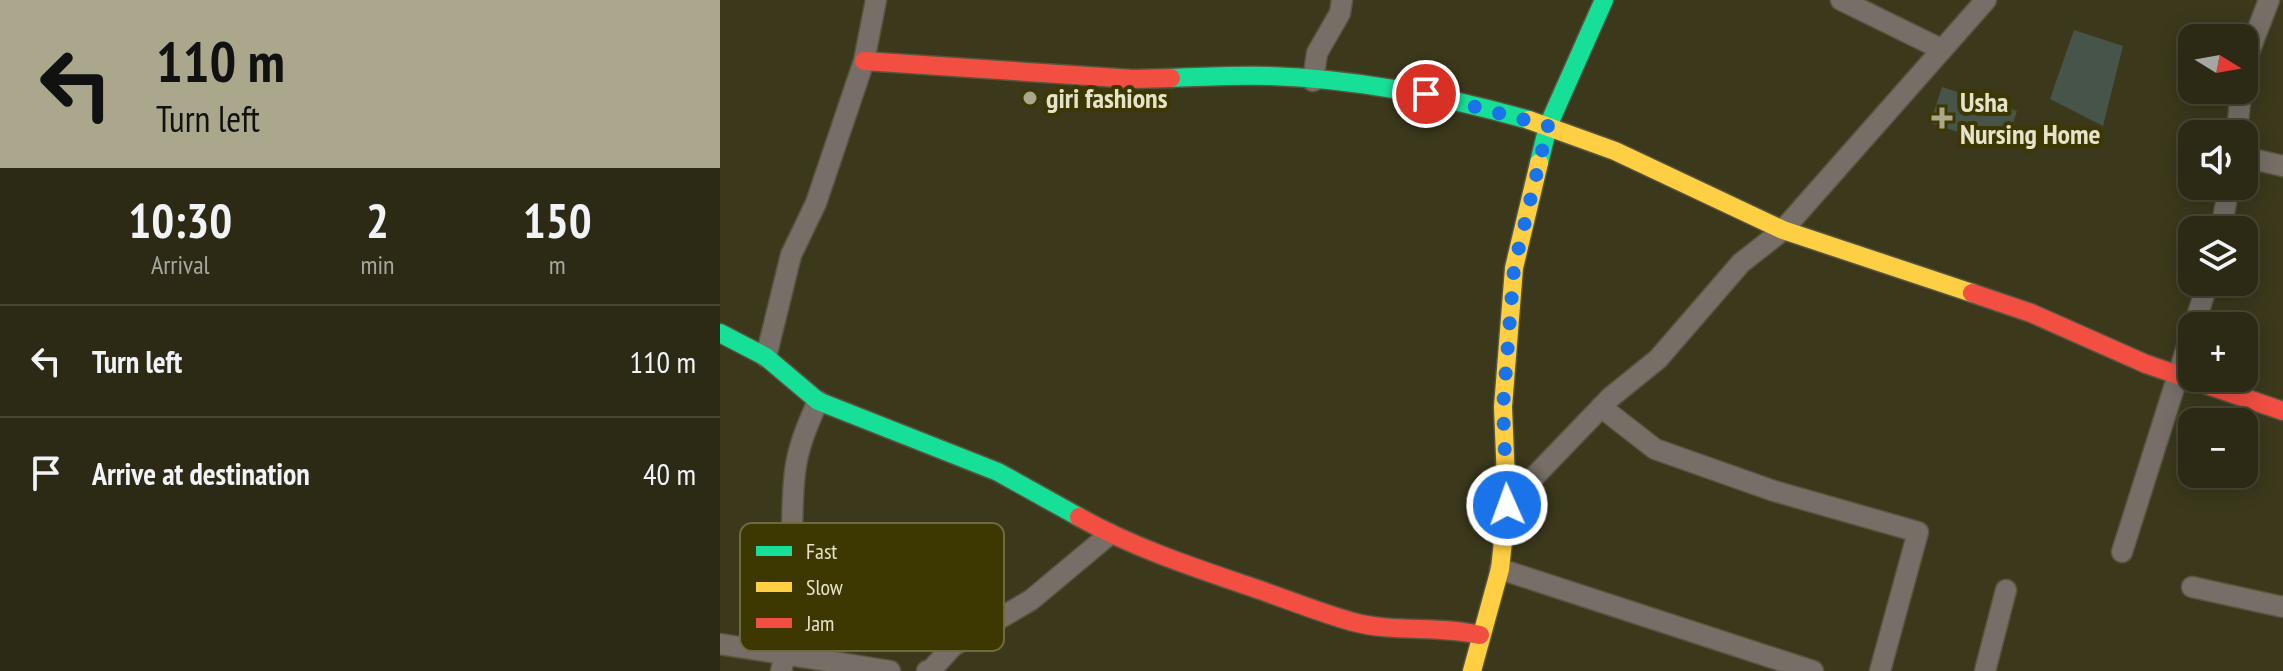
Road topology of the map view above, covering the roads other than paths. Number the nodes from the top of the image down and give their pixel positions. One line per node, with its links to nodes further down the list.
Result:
1 (876, 0): 9 (street)
2 (1342, 0): 10 (street)
3 (1604, 0): 11 (street)
4 (1841, 0): 8 (street)
5 (1986, 0): 8 (street)
6 (2269, 0): 7 (street)
7 (2258, 29)
8 (1941, 49): 14 (street)
9 (864, 61): 10 (street); 16 (street)
10 (1313, 81): 11 (street)
11 (1548, 126): 14 (street); 23 (street)
12 (2258, 160): 13 (street)
13 (2283, 166)
14 (1783, 230): 17 (street); 21 (street)
15 (720, 333): 16 (street)
16 (766, 357): 20 (street)
17 (2178, 374)
18 (2178, 377): 26 (street)
19 (2230, 392): 22 (street)
20 (818, 401): 24 (street); 25 (street)
21 (1601, 407): 23 (street); 42 (street)
22 (2283, 411)
23 (1507, 505): 27 (street)
24 (794, 523)
25 (1110, 534): 31 (street); 32 (street)
26 (2122, 552)
27 (1500, 569): 32 (street); 41 (street)
28 (2192, 587): 30 (street)
29 (2006, 590): 43 (street)
30 (2283, 607)
31 (1004, 616)
32 (1480, 635): 40 (street)
33 (720, 644): 34 (street)
34 (740, 650)
35 (745, 651): 37 (street)
36 (948, 651): 39 (street)
37 (784, 662): 38 (street)
38 (890, 671)
39 (930, 671)
40 (1472, 671)
41 (1813, 671)
42 (1880, 671)
43 (1985, 671)

